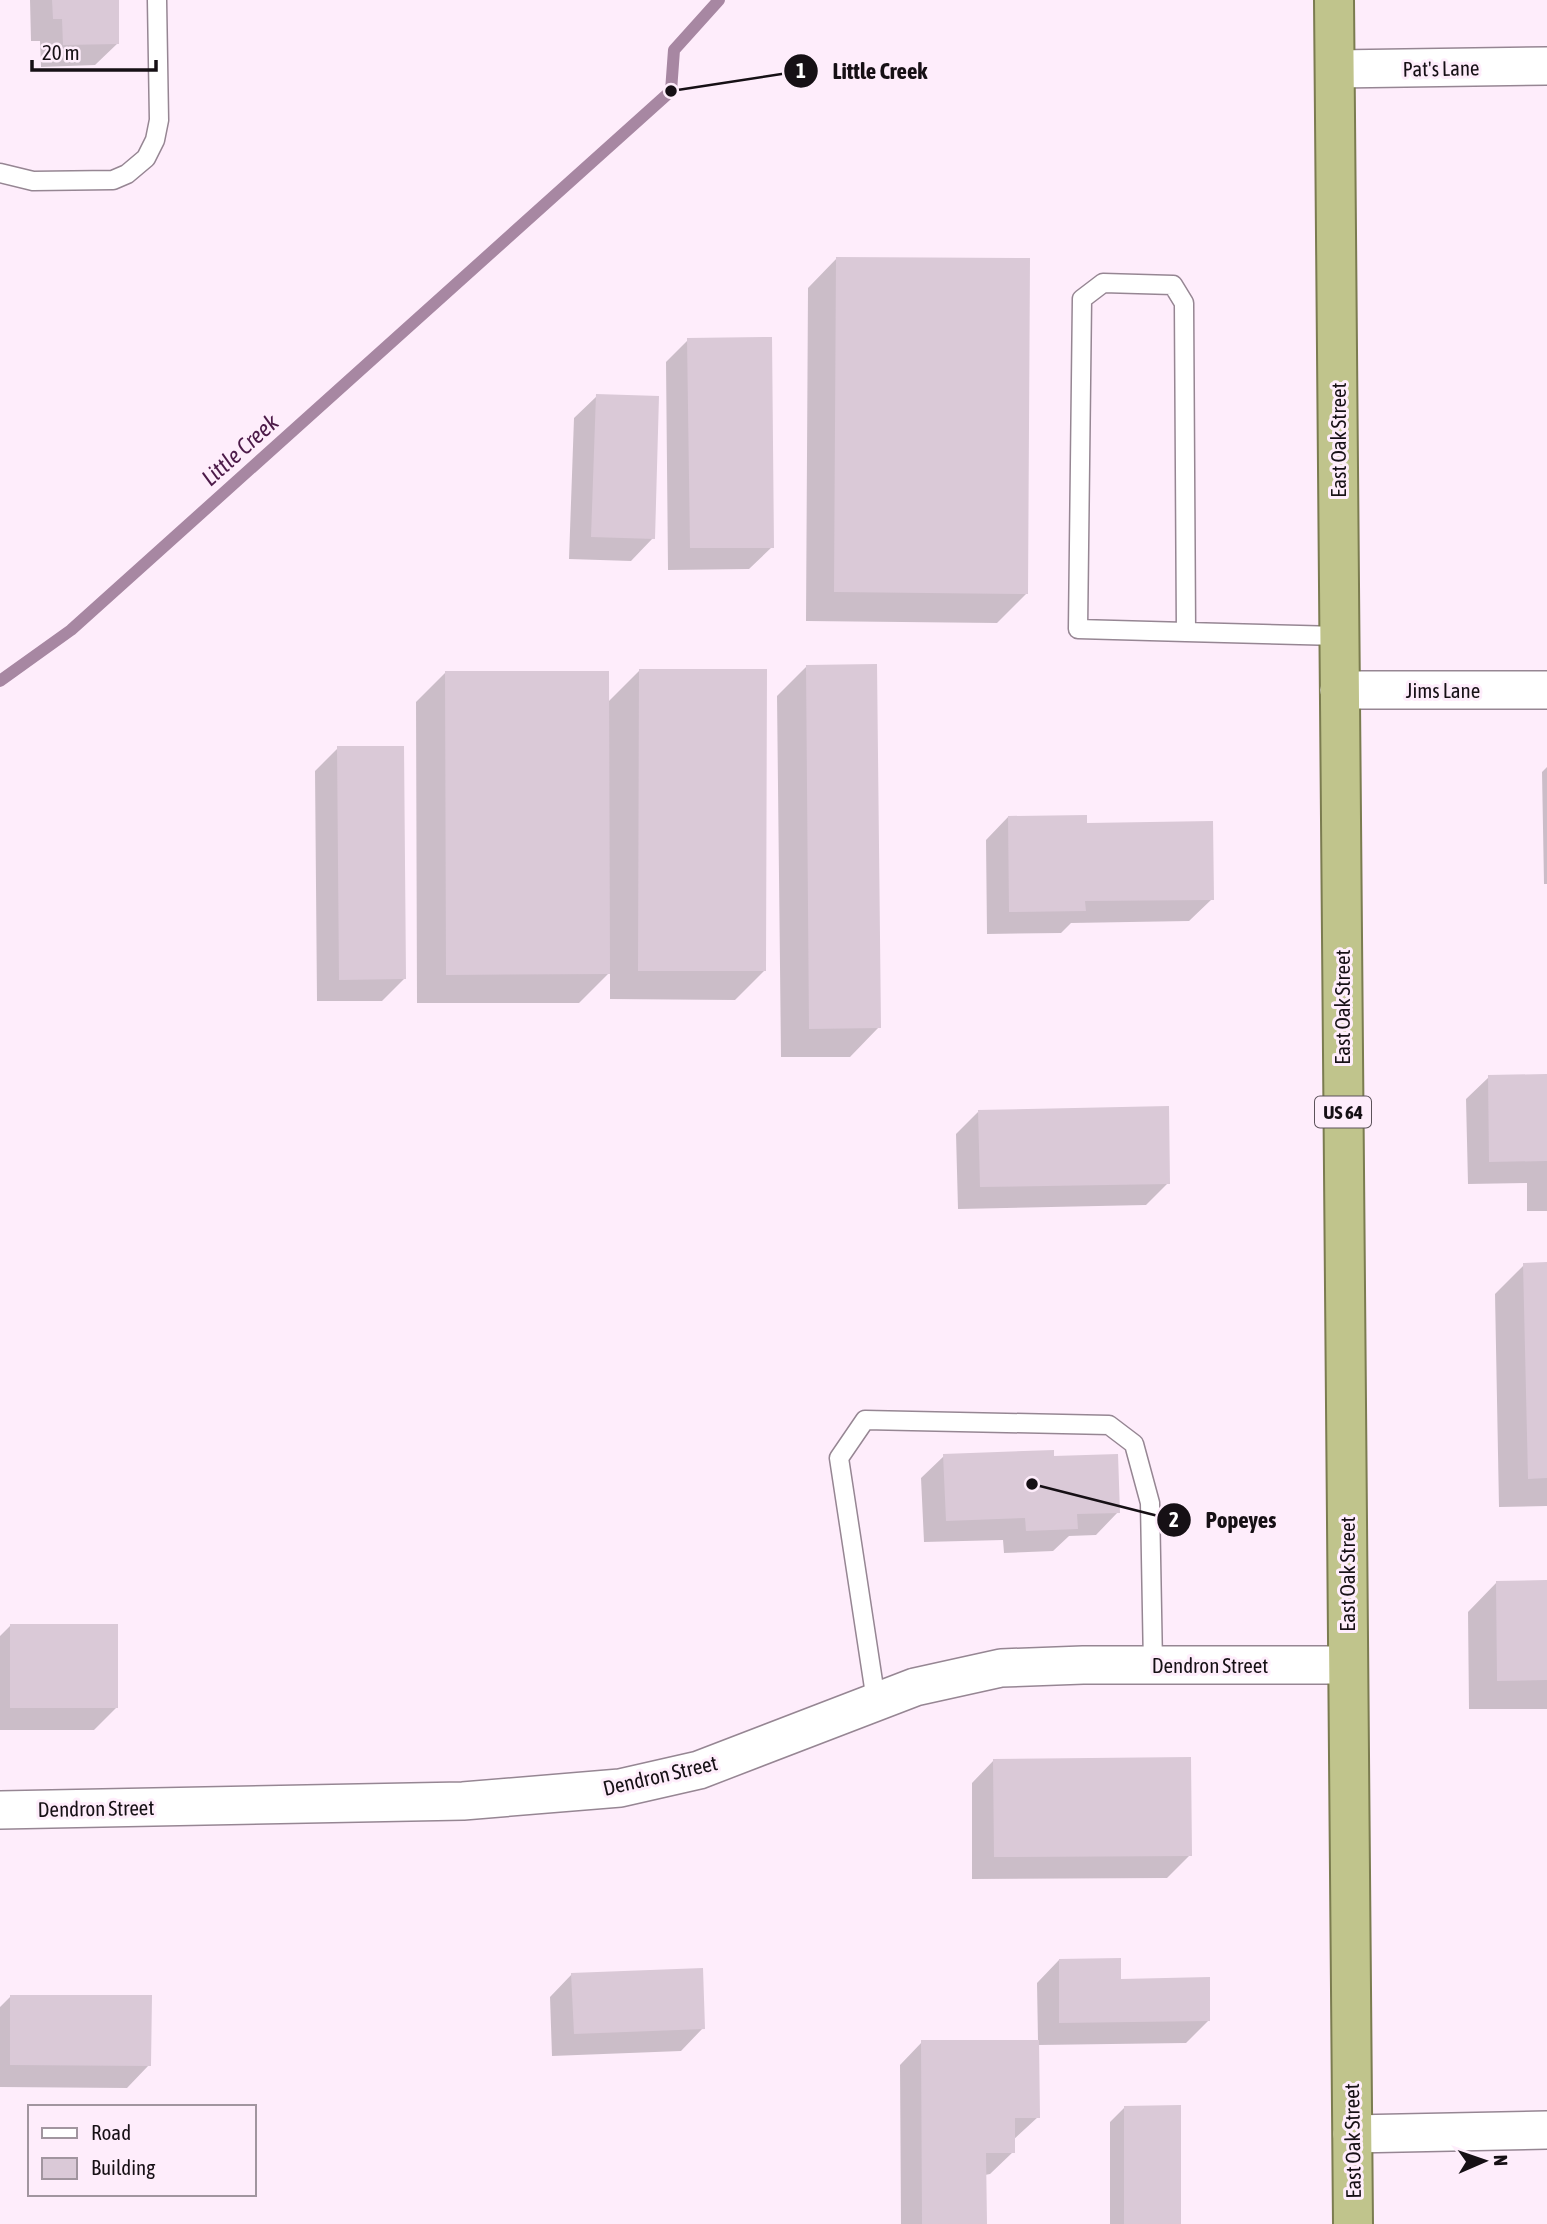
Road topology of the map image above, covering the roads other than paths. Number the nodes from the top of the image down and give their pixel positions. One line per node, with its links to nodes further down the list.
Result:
1 (157, 0): 5 (lane)
2 (1334, 0): 4 (highway, East Oak Street / US 64)
3 (1547, 66): 4 (street, Pat's Lane)
4 (1336, 69): 7 (highway, East Oak Street / US 64)
5 (0, 173)
6 (1185, 632): 6 (lane); 7 (lane)
7 (1339, 635): 8 (highway, East Oak Street / US 64)
8 (1339, 690): 9 (street, Jims Lane); 11 (highway, East Oak Street / US 64)
9 (1547, 690)
10 (1153, 1665): 11 (street, Dendron Street); 12 (street, Dendron Street); 12 (lane)
11 (1348, 1665): 15 (highway, East Oak Street / US 64)
12 (876, 1701): 13 (street, Dendron Street)
13 (0, 1810)
14 (1547, 2130): 15 (street)
15 (1352, 2134): 16 (highway, East Oak Street / US 64)
16 (1353, 2224)

